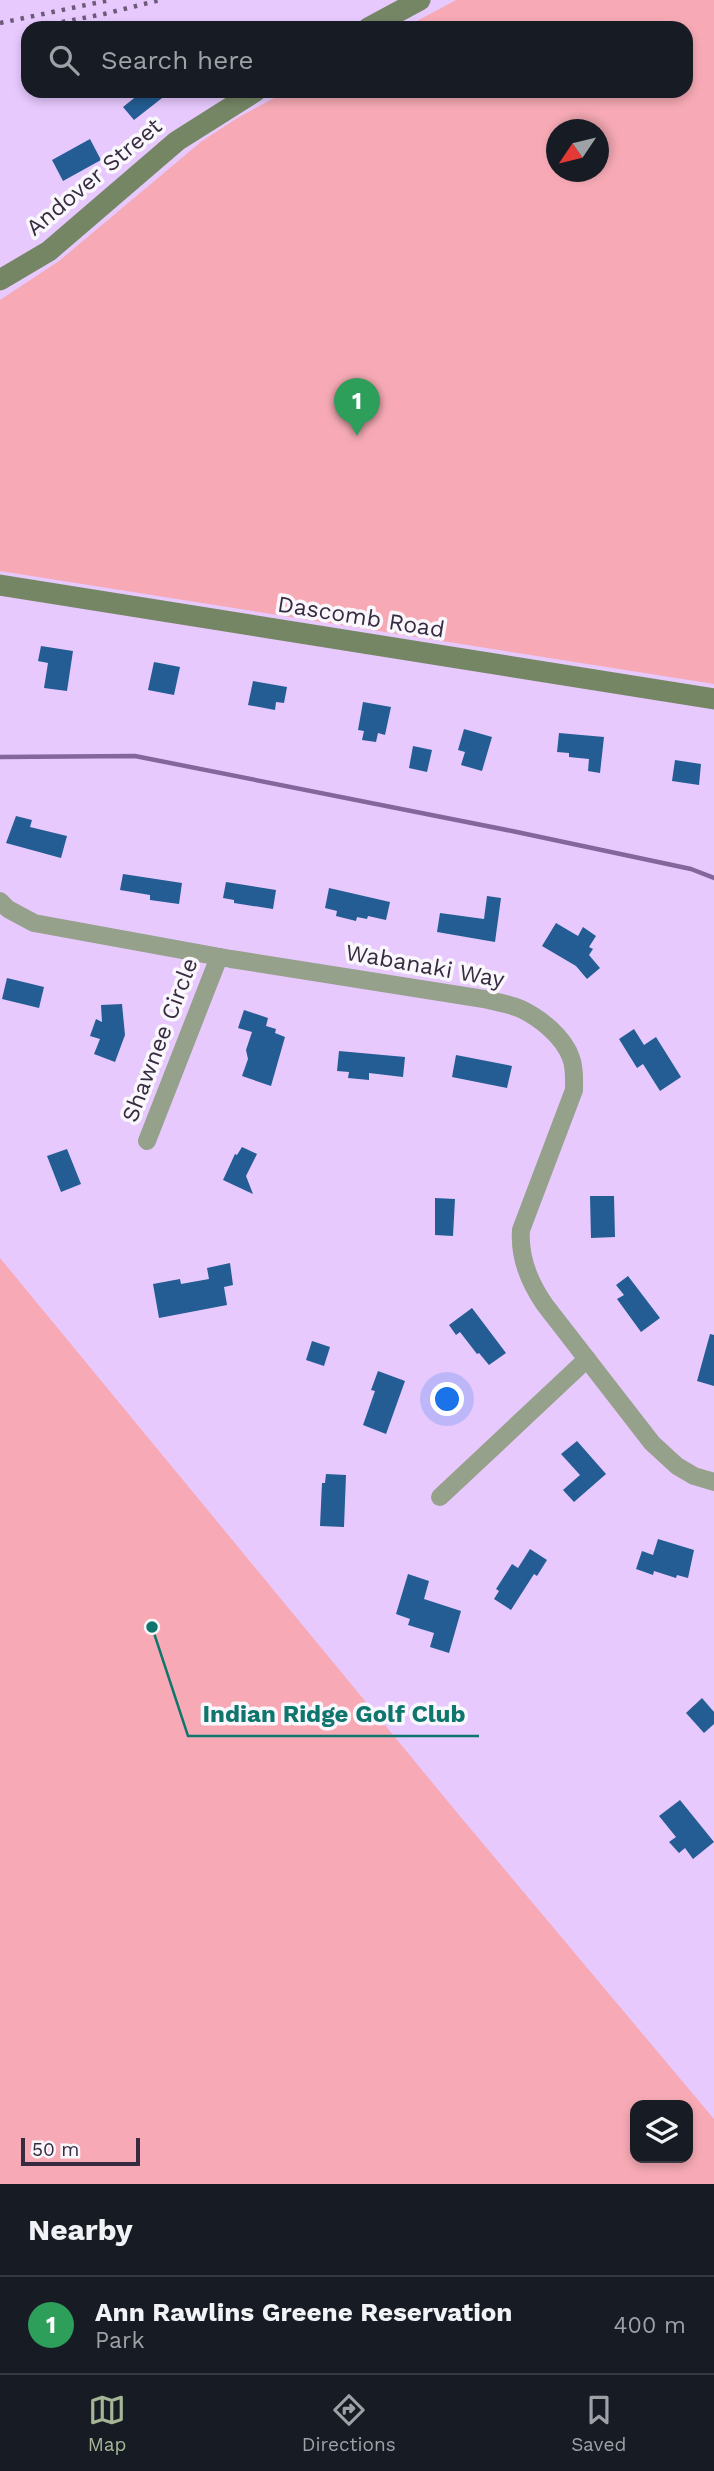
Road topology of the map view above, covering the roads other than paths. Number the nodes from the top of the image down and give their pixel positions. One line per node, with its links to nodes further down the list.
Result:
1 (420, 0): 2 (main road)
2 (381, 21)
3 (244, 98): 4 (main road, Andover Street)
4 (0, 280)
5 (0, 584): 6 (main road, Dascomb Road)
6 (714, 699)
7 (0, 901): 8 (street, Wabanaki Way)
8 (219, 957): 9 (street, Shawnee Circle); 10 (street, Wabanaki Way)
9 (147, 1142)
10 (587, 1359): 11 (street, Wabanaki Way); 12 (street)
11 (714, 1482)
12 (440, 1497)

